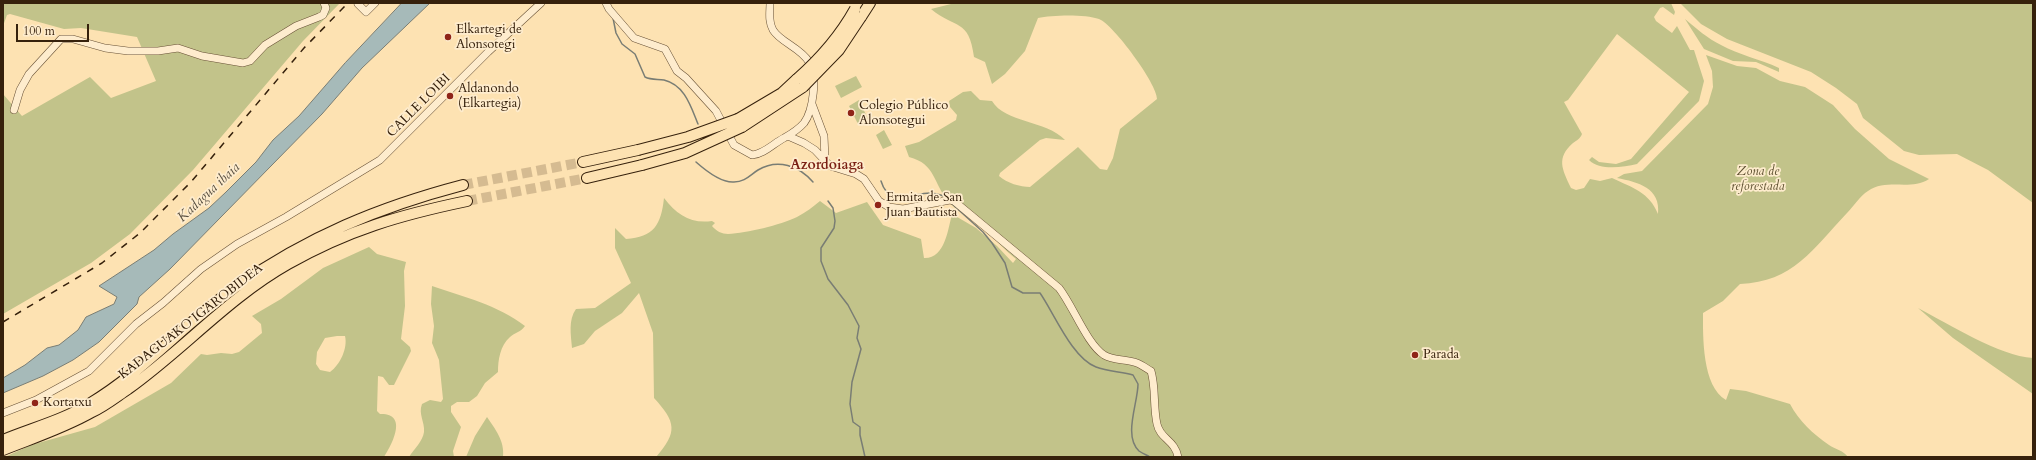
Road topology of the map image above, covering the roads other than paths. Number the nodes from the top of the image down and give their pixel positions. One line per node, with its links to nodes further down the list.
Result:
1 (324, 3): 10 (street)
2 (375, 3): 7 (street)
3 (541, 3): 18 (street, CALLE LOIBI)
4 (606, 3): 12 (street)
5 (770, 3): 9 (street)
6 (870, 3): 8 (highway)
7 (358, 4)
8 (858, 10): 11 (highway, bridge)
9 (811, 102): 12 (street); 13 (street)
10 (14, 110)
11 (740, 123): 14 (highway, bridge); 15 (highway, bridge)
12 (788, 136): 13 (street)
13 (825, 159): 21 (street)
14 (583, 162)
15 (587, 178)
16 (463, 185): 19 (highway, KADAGUAKO IGAROBIDEA)
17 (467, 201): 19 (highway, KADAGUAKO IGAROBIDEA)
18 (3, 413)
19 (79, 414): 20 (highway, KADAGUAKO IGAROBIDEA)
20 (5, 444)
21 (1178, 457)

